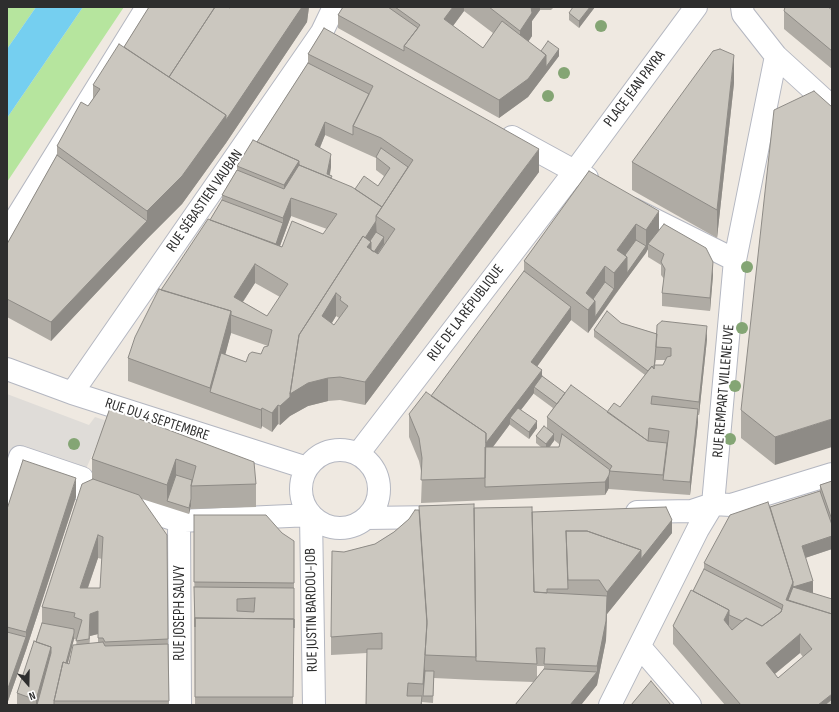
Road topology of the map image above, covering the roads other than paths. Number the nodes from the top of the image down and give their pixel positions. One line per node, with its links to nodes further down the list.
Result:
1 (147, 7): 11 (street)
2 (334, 7): 5 (street, RUE SÉBASTIEN VAUBAN)
3 (696, 7): 10 (street, PLACE JEAN PAYRA)
4 (742, 7): 7 (street)
5 (322, 32): 6 (street); 14 (street, RUE SÉBASTIEN VAUBAN)
6 (343, 43)
7 (776, 56): 8 (street); 12 (street, RUE REMPART VILLENEUVE)
8 (832, 107)
9 (493, 126): 10 (street)
10 (575, 171): 12 (street); 15 (street, RUE DE LA RÉPUBLIQUE)
11 (7, 233)
12 (735, 260): 19 (street, RUE REMPART VILLENEUVE)
13 (7, 369): 14 (street, RUE DU 4 SEPTEMBRE)
14 (72, 393): 16 (street, RUE DU 4 SEPTEMBRE)
15 (358, 454): 16 (street); 23 (street)
16 (307, 468): 21 (street)
17 (832, 474): 19 (street)
18 (7, 498): 24 (street)
19 (713, 504): 20 (street); 25 (street, RUE REMPART VILLENEUVE)
20 (620, 512)
21 (311, 515): 23 (street); 24 (street); 27 (street, RUE JUSTIN BARDOU-JOB)
22 (461, 516): 23 (street)
23 (366, 518)
24 (179, 521): 26 (street, RUE JOSEPH SAUVY)
25 (640, 647): 28 (street, RUE REMPART VILLENEUVE); 29 (street)
26 (180, 705)
27 (314, 705)
28 (610, 705)
29 (690, 705)

